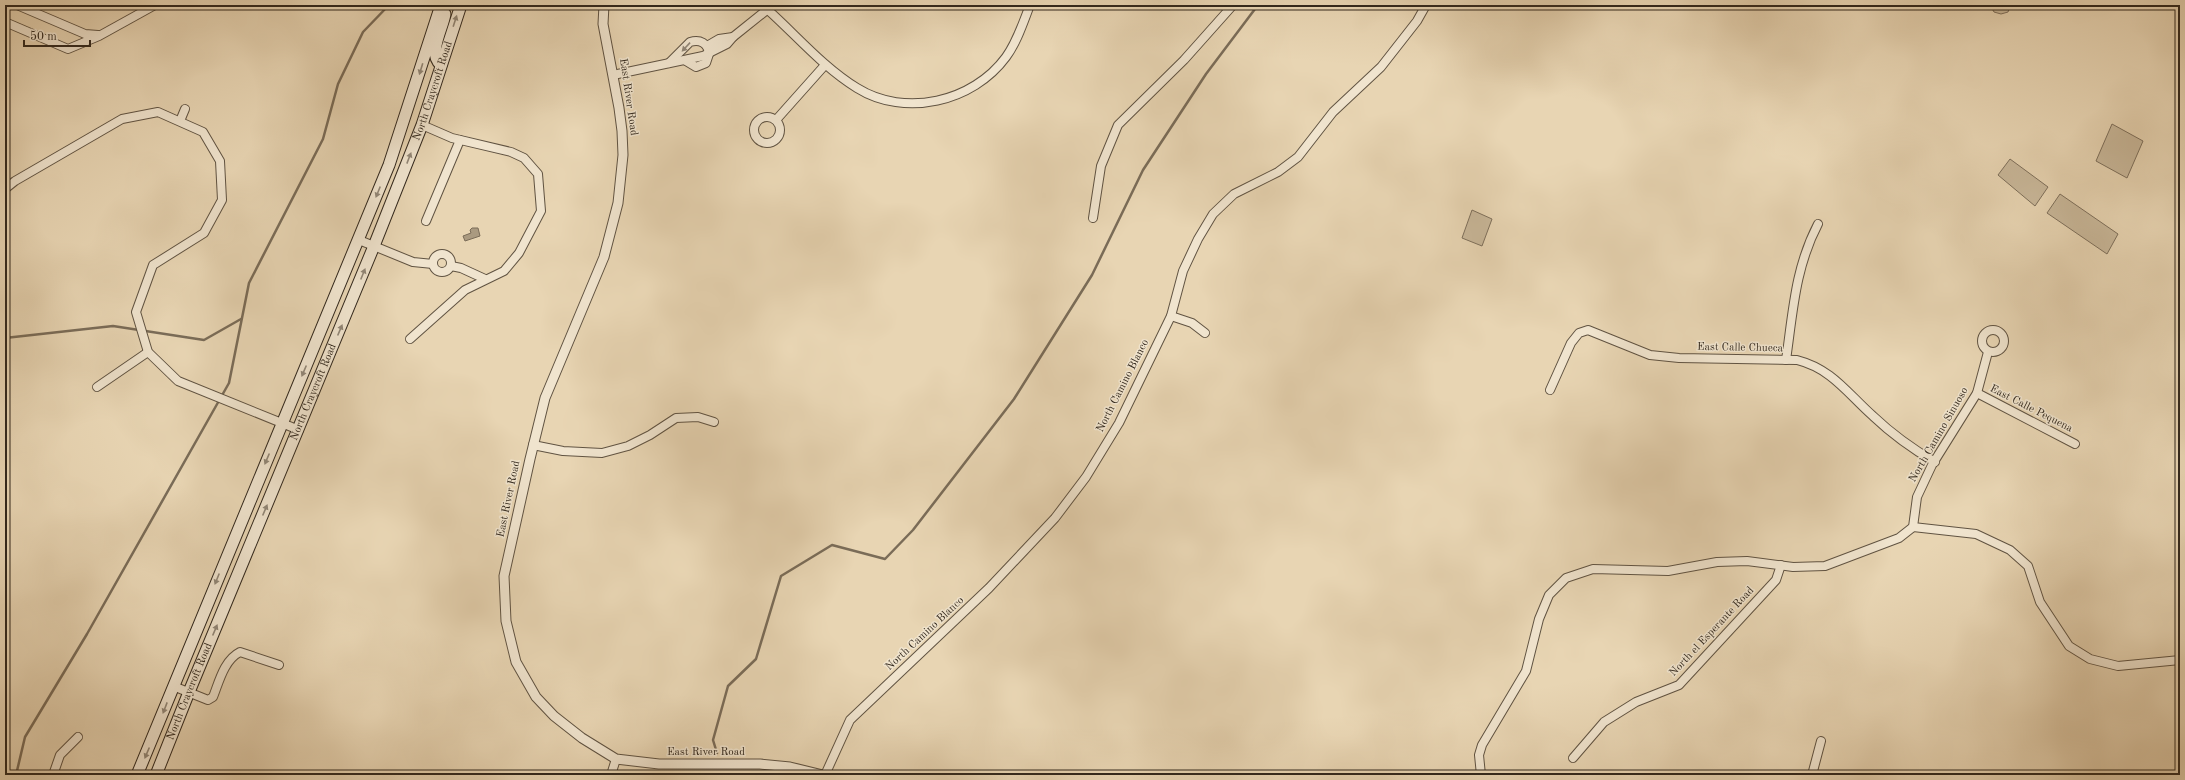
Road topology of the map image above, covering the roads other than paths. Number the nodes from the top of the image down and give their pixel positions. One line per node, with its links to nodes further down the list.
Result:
1 (17, 5): 12 (street)
2 (156, 5): 12 (street)
3 (441, 5): 27 (main road, North Craycroft Road, one-way to 27)
4 (444, 5): 15 (main road)
5 (461, 5): 15 (main road, North Craycroft Road, one-way to 5)
6 (604, 5): 17 (street, East River Road)
7 (1030, 5): 16 (street)
8 (1233, 5): 24 (street)
9 (1426, 5): 32 (street, North Camino Blanco)
10 (770, 8): 13 (street); 16 (street)
11 (5, 22): 12 (street)
12 (99, 36)
13 (708, 50): 14 (street, one-way to 14); 14 (street)
14 (668, 63): 17 (street)
15 (442, 65): 21 (main road, North Craycroft Road)
16 (825, 65): 19 (street)
17 (614, 76): 45 (street, East River Road)
18 (185, 109): 20 (street)
19 (776, 120)
20 (180, 121): 23 (street); 35 (street)
21 (422, 125): 22 (street); 28 (main road, North Craycroft Road, one-way to 21)
22 (460, 140): 25 (street); 31 (street)
23 (5, 189)
24 (1093, 218)
25 (426, 221)
26 (1818, 224): 37 (street)
27 (359, 240): 28 (street); 42 (main road, North Craycroft Road, one-way to 42)
28 (374, 246): 29 (street); 43 (main road, North Craycroft Road, one-way to 28)
29 (433, 264): 30 (street); 30 (street)
30 (451, 266): 31 (street)
31 (485, 279): 34 (street)
32 (1171, 316): 33 (street); 61 (street, North Camino Blanco)
33 (1205, 333)
34 (410, 339)
35 (148, 352): 38 (street); 42 (street)
36 (1988, 352): 40 (street, North Camino Sinuoso)
37 (1786, 360): 39 (street, East Calle Chueca); 46 (street, East Calle Chueca)
38 (97, 387)
39 (1550, 390)
40 (1977, 393): 44 (street, East Calle Pequena); 46 (street, North Camino Sinuoso)
41 (714, 422): 45 (street)
42 (282, 423): 43 (street); 51 (main road, North Craycroft Road, one-way to 51)
43 (299, 430): 52 (main road, North Craycroft Road, one-way to 43)
44 (2076, 444)
45 (533, 445): 56 (street, East River Road)
46 (1935, 462): 47 (street, North Camino Sinuoso)
47 (1913, 527): 48 (street); 49 (street)
48 (1781, 565): 55 (street, North el Esperante Road); 62 (street)
49 (2180, 660)
50 (279, 665): 52 (street)
51 (173, 686): 52 (street); 58 (main road, North Craycroft Road, one-way to 58)
52 (189, 692): 59 (main road, North Craycroft Road)
53 (78, 737): 57 (street)
54 (1821, 741): 63 (street)
55 (1573, 758)
56 (616, 759): 60 (street); 61 (street, East River Road)
57 (54, 775)
58 (137, 775)
59 (156, 775)
60 (611, 775)
61 (824, 775)
62 (1481, 775)
63 (1812, 775)

